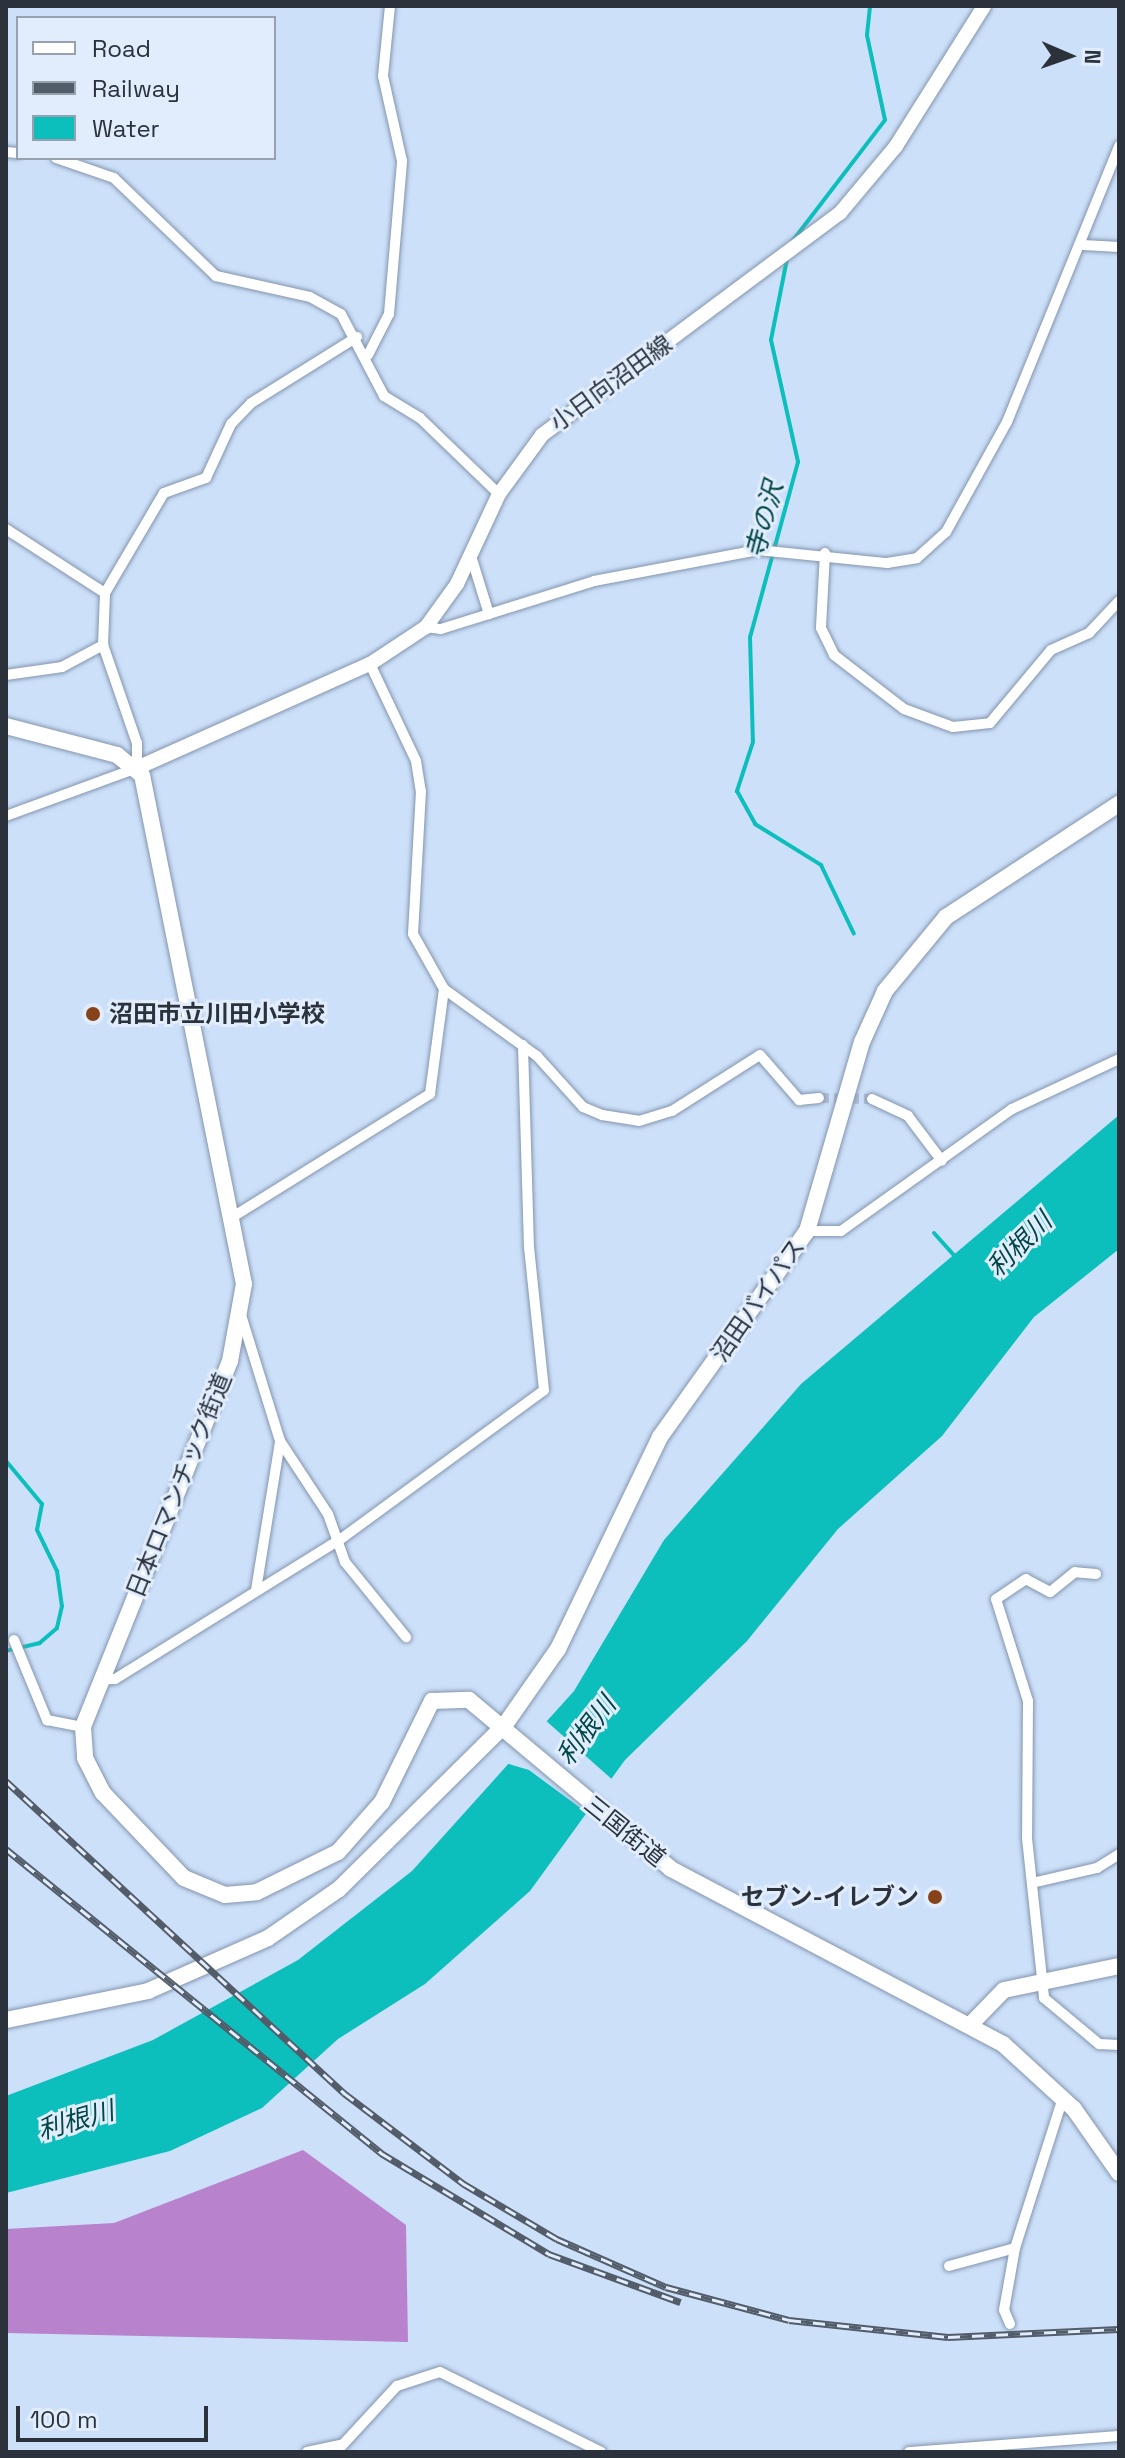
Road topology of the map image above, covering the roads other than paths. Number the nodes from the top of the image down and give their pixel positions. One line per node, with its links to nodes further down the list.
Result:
1 (390, 6): 8 (street)
2 (984, 6): 9 (main road, 小日向沼田線)
3 (1119, 146): 5 (street)
4 (62, 160): 7 (street)
5 (1083, 245): 6 (street); 11 (street)
6 (1119, 247)
7 (357, 337): 8 (street); 13 (street)
8 (368, 355): 9 (street)
9 (499, 494): 12 (main road, 小日向沼田線)
10 (6, 529): 13 (street)
11 (825, 553): 14 (street); 15 (street)
12 (471, 556): 15 (street); 16 (main road, 小日向沼田線)
13 (105, 593): 17 (street)
14 (1119, 601)
15 (489, 614): 16 (street)
16 (426, 627): 18 (main road, 小日向沼田線)
17 (103, 645): 19 (street); 21 (street)
18 (370, 664): 21 (main road, 小日向沼田線); 24 (street)
19 (6, 675)
20 (6, 726): 21 (highway)
21 (137, 768): 23 (street); 30 (highway, 日本ロマンチック街道)
22 (1119, 804): 31 (highway, 沼田バイパス)
23 (6, 816)
24 (444, 989): 25 (street); 30 (street)
25 (523, 1045): 27 (street); 34 (street)
26 (1119, 1059): 29 (street)
27 (819, 1098)
28 (872, 1099): 29 (street)
29 (942, 1161): 31 (street)
30 (234, 1216): 32 (highway, 日本ロマンチック街道)
31 (807, 1231): 40 (highway, 沼田バイパス)
32 (241, 1315): 33 (street); 39 (highway, 日本ロマンチック街道)
33 (280, 1441): 34 (street); 36 (street)
34 (338, 1541): 36 (street); 37 (street)
35 (1096, 1574): 43 (street)
36 (256, 1590): 39 (street)
37 (406, 1637)
38 (14, 1640): 41 (street)
39 (98, 1680): 41 (highway, 日本ロマンチック街道)
40 (504, 1726): 41 (highway, 日本ロマンチック街道); 46 (highway); 47 (highway, 三国街道)
41 (83, 1727)
42 (1119, 1854): 43 (street)
43 (1032, 1883): 45 (street)
44 (1119, 1966): 45 (highway)
45 (1041, 1982): 47 (highway); 48 (street)
46 (6, 2020)
47 (971, 2024): 49 (highway)
48 (1119, 2045)
49 (1063, 2098): 50 (highway); 51 (street)
50 (1119, 2173)
51 (1015, 2248): 52 (street); 53 (street)
52 (949, 2266)
53 (1010, 2324)
54 (1119, 2436): 58 (street)
55 (339, 2448): 56 (street); 57 (street)
56 (307, 2452)
57 (601, 2452)
58 (909, 2452)

